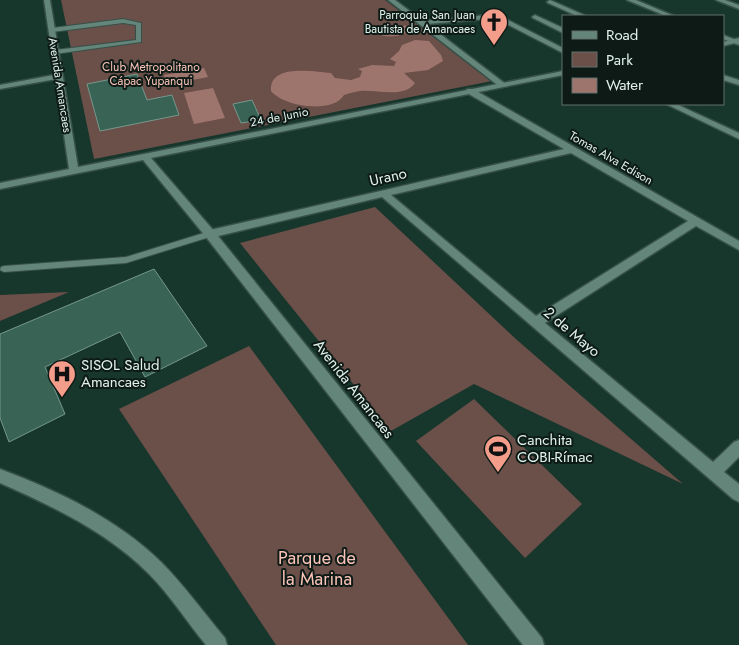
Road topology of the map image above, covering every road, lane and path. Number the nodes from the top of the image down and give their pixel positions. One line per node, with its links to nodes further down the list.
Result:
1 (47, 0): 11 (street, Avenida Amancaes)
2 (630, 0): 8 (street)
3 (719, 0): 6 (street)
4 (396, 2): 10 (street)
5 (550, 2): 7 (street)
6 (739, 7)
7 (580, 15)
8 (668, 15)
9 (535, 17): 12 (street)
10 (420, 23): 16 (street); 22 (street)
11 (52, 30): 17 (street, Avenida Amancaes); 17 (lane)
12 (562, 30)
13 (724, 37): 14 (street)
14 (738, 41): 15 (street)
15 (724, 44)
16 (562, 50)
17 (55, 52): 19 (street, Avenida Amancaes)
18 (562, 74): 22 (street, 24 de Junio)
19 (59, 76): 23 (street); 29 (street, Avenida Amancaes)
20 (724, 77): 21 (street)
21 (739, 83)
22 (503, 85): 24 (street, 24 de Junio)
23 (0, 87)
24 (470, 91): 27 (street, Tomas Alva Edison); 28 (street, 24 de Junio)
25 (672, 105): 26 (street)
26 (739, 136)
27 (572, 150): 31 (street, Urano); 32 (street, Tomas Alva Edison)
28 (144, 156): 29 (street, 24 de Junio); 33 (street, Avenida Amancaes)
29 (74, 170): 30 (street, 24 de Junio)
30 (0, 186)
31 (384, 194): 33 (street, Urano); 36 (street, 2 de Mayo)
32 (696, 221): 34 (street, Tomas Alva Edison); 36 (street)
33 (210, 234): 35 (lane); 42 (street, Avenida Amancaes)
34 (739, 246)
35 (4, 269)
36 (536, 322): 38 (street, 2 de Mayo)
37 (739, 447): 38 (street)
38 (713, 472): 40 (street, 2 de Mayo)
39 (0, 476): 41 (street)
40 (739, 494)
41 (218, 645)
42 (535, 645)

